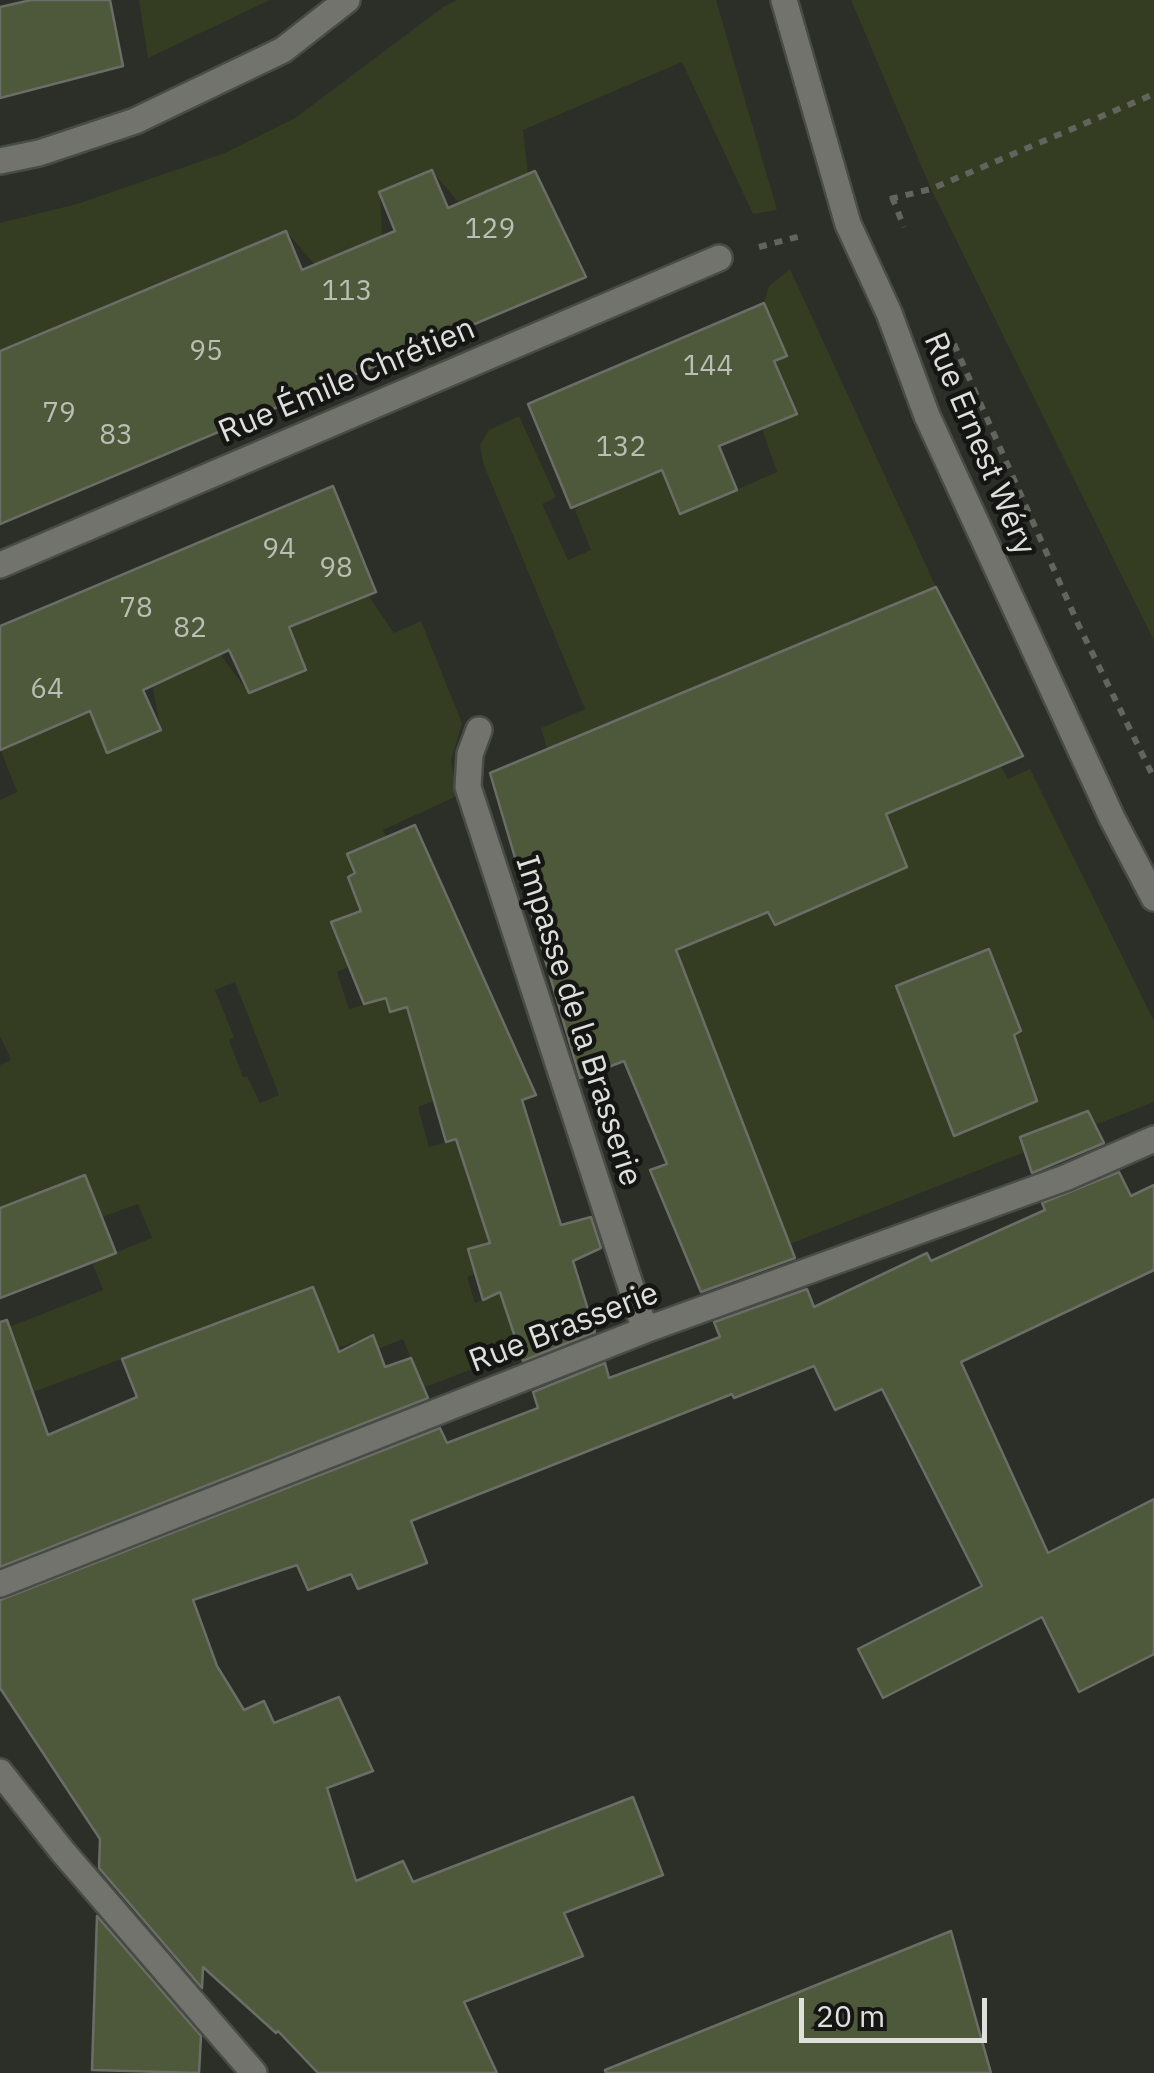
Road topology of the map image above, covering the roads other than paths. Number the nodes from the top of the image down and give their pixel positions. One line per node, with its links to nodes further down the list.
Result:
1 (347, 0): 3 (street)
2 (784, 0): 7 (street, Rue Ernest Wéry)
3 (0, 160)
4 (720, 258): 5 (street, Rue Émile Chrétien)
5 (0, 564)
6 (480, 730): 9 (street, Impasse de la Brasserie)
7 (1154, 898)
8 (1154, 1139): 9 (street, Rue Brasserie)
9 (645, 1330): 10 (street, Rue Brasserie)
10 (0, 1584)
11 (0, 1772): 12 (street)
12 (254, 2073)

